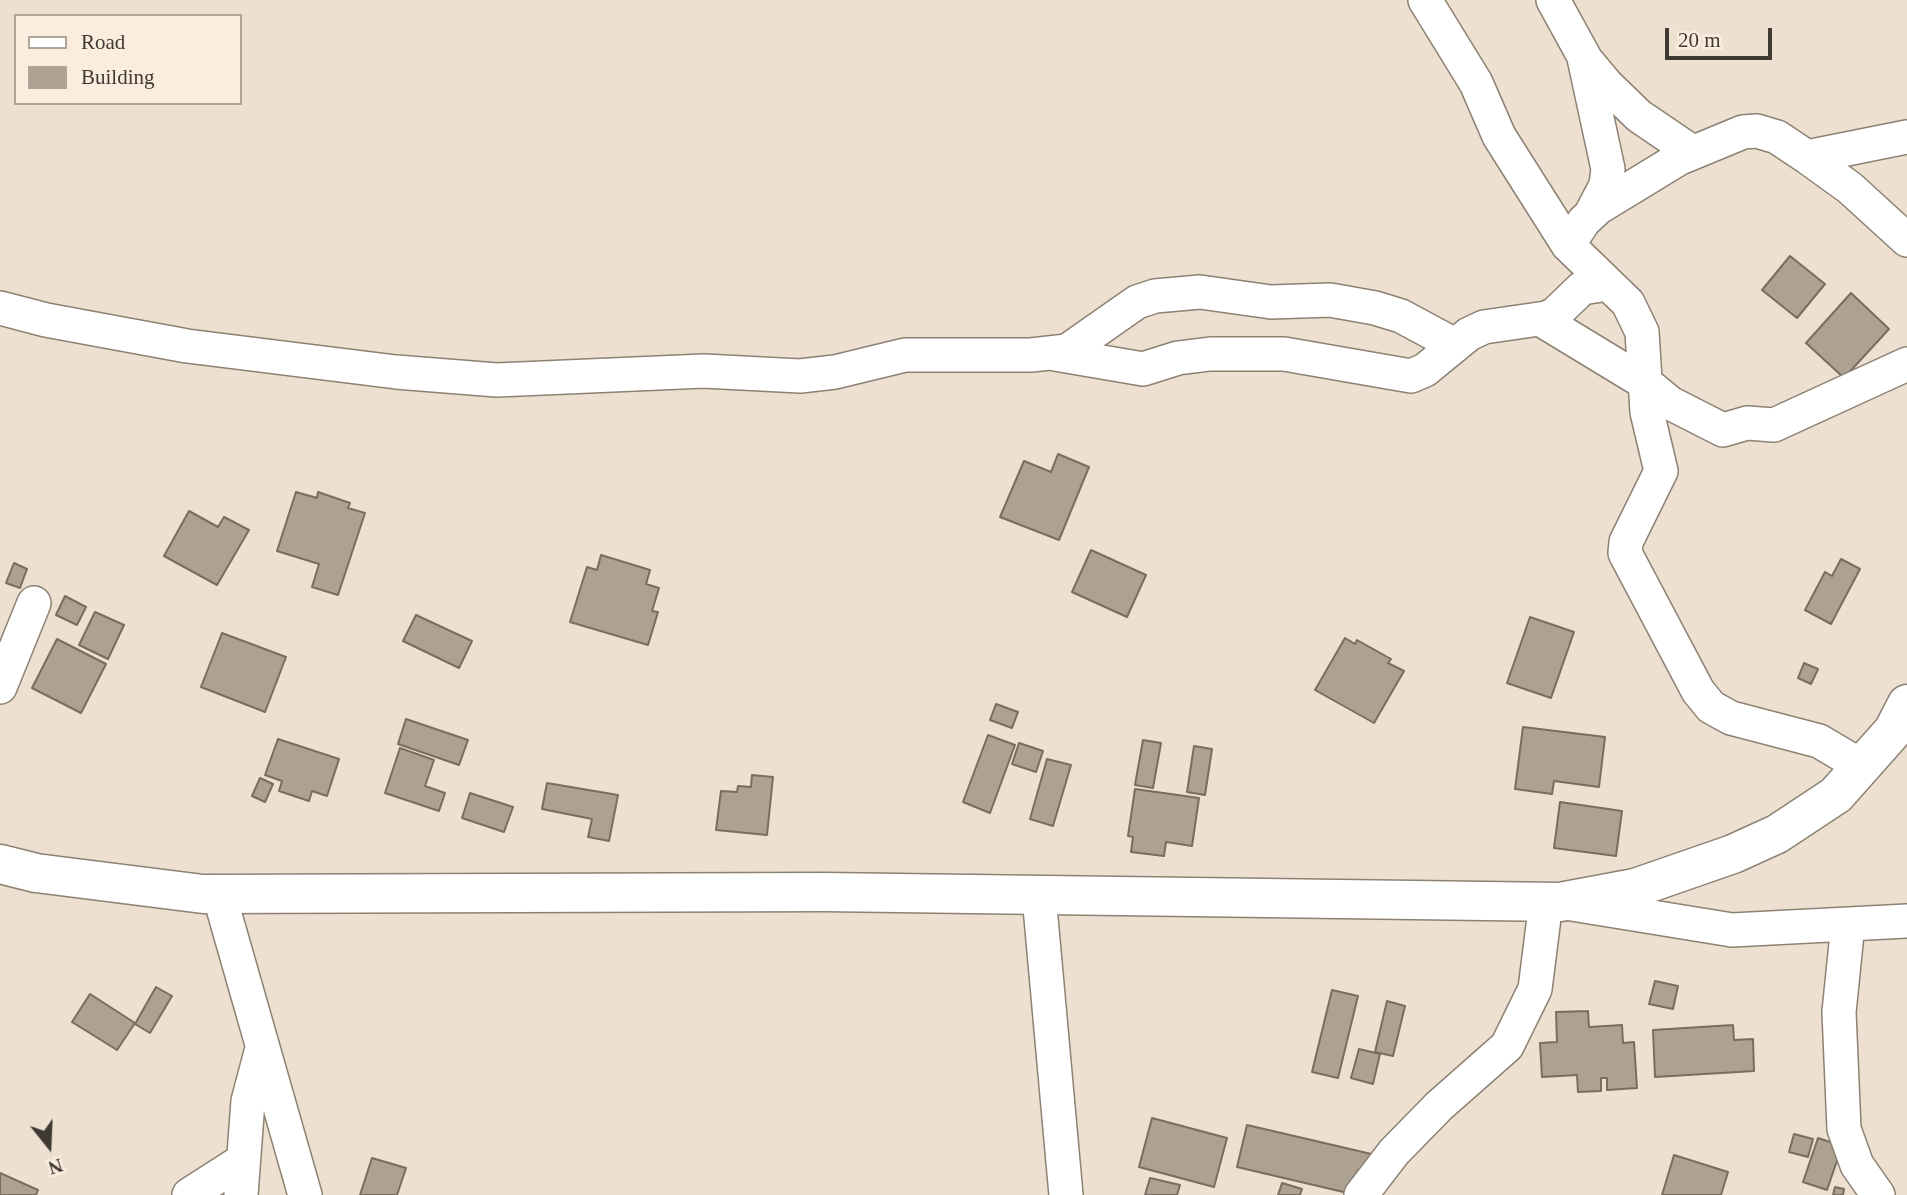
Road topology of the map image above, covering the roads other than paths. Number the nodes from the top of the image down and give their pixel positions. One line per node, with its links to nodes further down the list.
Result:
1 (1425, 0): 9 (street)
2 (1553, 0): 3 (street)
3 (1583, 55): 5 (street); 7 (street)
4 (1907, 137): 6 (street)
5 (1692, 152): 6 (street); 7 (street)
6 (1807, 157): 8 (street)
7 (1590, 215): 9 (street)
8 (1907, 240)
9 (1568, 245): 10 (street)
10 (1608, 284): 12 (street); 16 (street)
11 (0, 308): 14 (street)
12 (1540, 319): 13 (street); 16 (street)
13 (1453, 344): 14 (street); 14 (street)
14 (1049, 353)
15 (1907, 364): 16 (street)
16 (1647, 384): 20 (street)
17 (34, 603): 18 (street)
18 (0, 687)
19 (1907, 704): 20 (street)
20 (1863, 767): 24 (street)
21 (0, 864): 22 (street)
22 (219, 894): 23 (street); 27 (street)
23 (1040, 896): 24 (street); 32 (street)
24 (1553, 902): 26 (street); 33 (street)
25 (1907, 920): 26 (street)
26 (1848, 924): 34 (street)
27 (262, 1050): 28 (street); 31 (street)
28 (242, 1161): 29 (street); 30 (street)
29 (189, 1195)
30 (241, 1195)
31 (305, 1195)
32 (1066, 1195)
33 (1361, 1195)
34 (1878, 1195)

